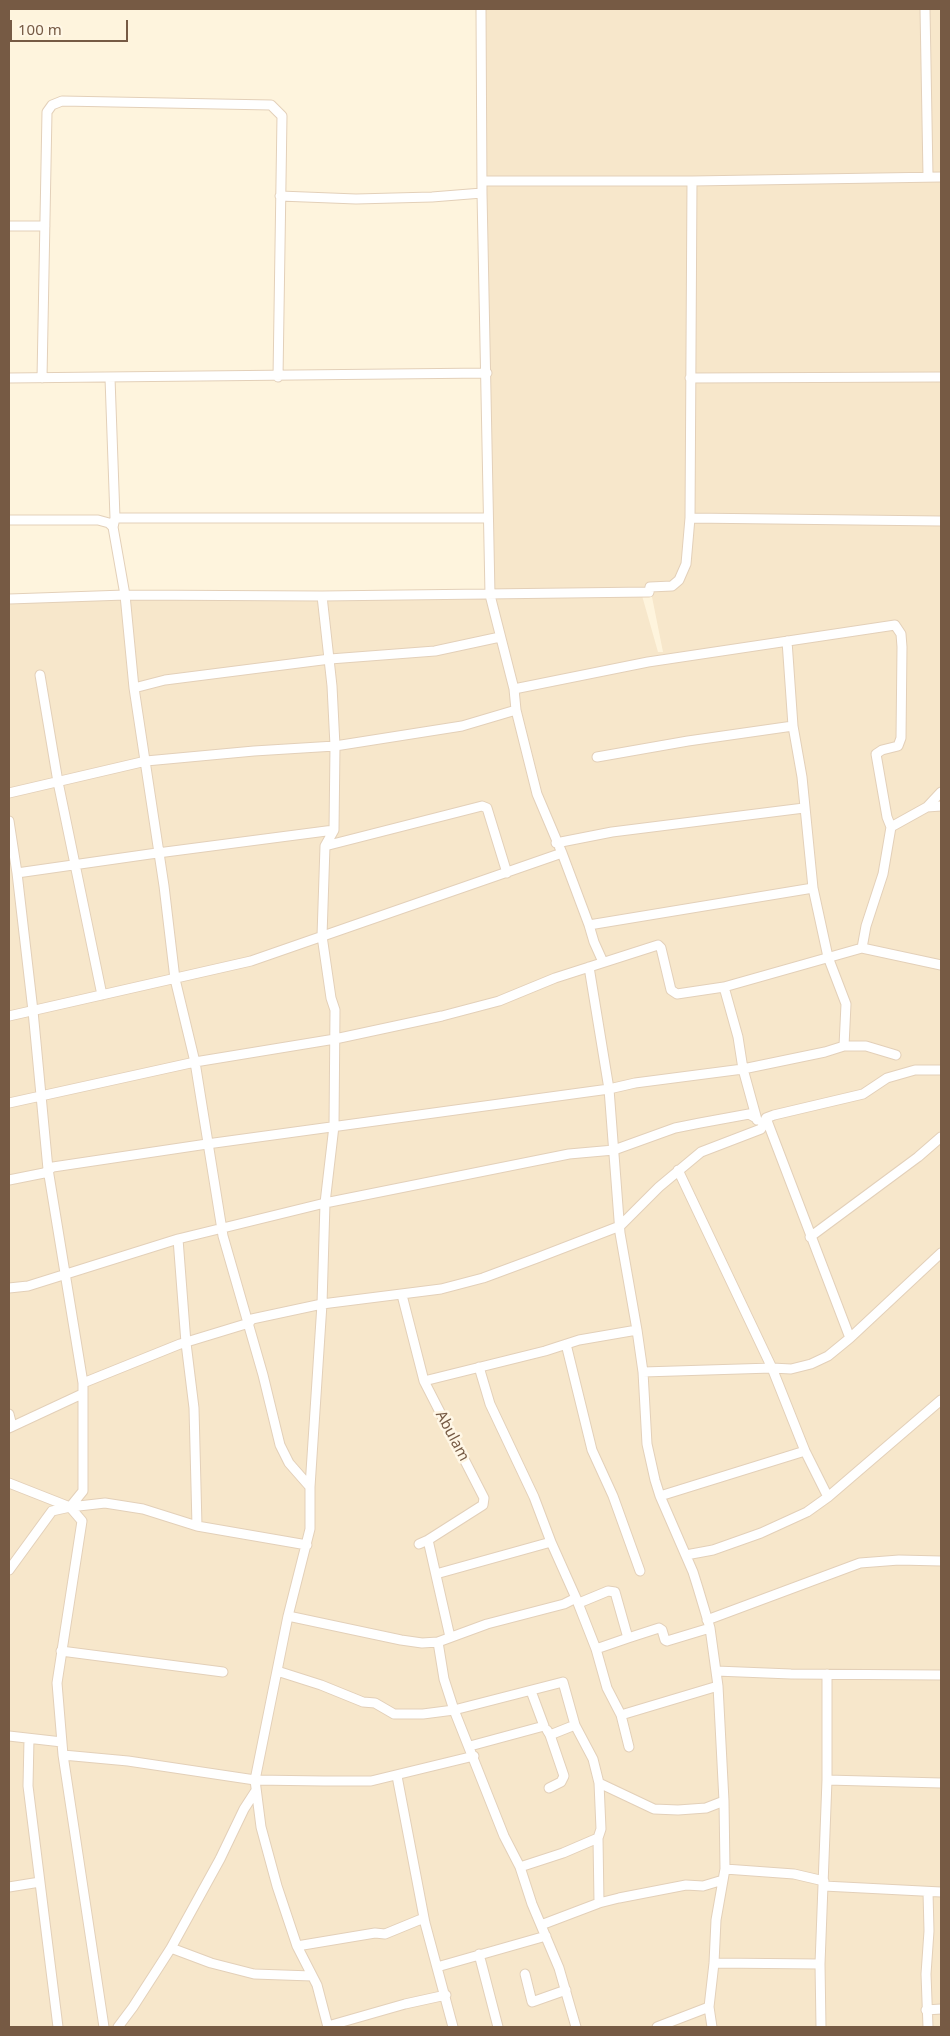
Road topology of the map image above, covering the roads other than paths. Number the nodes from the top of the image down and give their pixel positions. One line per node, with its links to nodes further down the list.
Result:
1 (481, 9): 6 (street)
2 (925, 9): 3 (street)
3 (928, 176): 4 (street); 5 (street)
4 (941, 176)
5 (692, 180): 6 (street); 17 (street)
6 (482, 181): 7 (street)
7 (482, 193): 8 (street); 11 (street)
8 (280, 196): 10 (street); 12 (street)
9 (9, 226): 10 (street)
10 (45, 226): 15 (street)
11 (487, 374): 12 (street); 18 (street)
12 (278, 377): 16 (street)
13 (941, 377): 17 (street)
14 (9, 378): 15 (street)
15 (42, 378): 16 (street)
16 (110, 378): 22 (street)
17 (690, 378): 19 (street)
18 (488, 518): 22 (street); 24 (street)
19 (690, 518): 21 (street); 24 (street)
20 (9, 520): 22 (street)
21 (941, 521)
22 (114, 522): 23 (street)
23 (124, 595): 25 (street); 26 (street); 31 (street)
24 (490, 595): 25 (street); 27 (street)
25 (322, 596): 29 (street)
26 (9, 599)
27 (500, 638): 29 (street); 32 (street)
28 (787, 641): 32 (street); 34 (street); 45 (street)
29 (330, 659): 31 (street); 35 (street)
30 (40, 675): 38 (street)
31 (134, 688): 37 (street)
32 (514, 689): 33 (street)
33 (516, 710): 35 (street); 47 (street)
34 (793, 726): 36 (street); 42 (street)
35 (335, 746): 37 (street); 46 (street)
36 (597, 757)
37 (146, 761): 38 (street); 49 (street)
38 (58, 782): 40 (street); 51 (street)
39 (941, 792): 43 (street)
40 (9, 793)
41 (941, 806): 43 (street)
42 (804, 808): 47 (street); 54 (street)
43 (928, 808): 45 (street)
44 (9, 821): 52 (street)
45 (891, 827): 57 (street)
46 (334, 830): 48 (street); 49 (street)
47 (556, 843): 50 (street)
48 (325, 846): 53 (street); 56 (street)
49 (160, 853): 51 (street); 62 (street)
50 (562, 853): 53 (street); 55 (street)
51 (76, 865): 52 (street); 64 (street)
52 (14, 870): 65 (street)
53 (507, 873): 56 (street)
54 (813, 888): 55 (street); 58 (street)
55 (589, 925): 59 (street)
56 (322, 936): 62 (street); 67 (street)
57 (862, 948): 58 (street); 60 (street)
58 (828, 957): 63 (street); 68 (street)
59 (603, 962): 61 (street); 63 (street)
60 (941, 966)
61 (589, 967): 67 (street); 73 (street)
62 (175, 979): 64 (street); 70 (street)
63 (724, 987): 71 (street)
64 (102, 995): 65 (street)
65 (33, 1011): 66 (street); 74 (street)
66 (9, 1016)
67 (335, 1039): 70 (street); 78 (street)
68 (844, 1046): 69 (street); 71 (street)
69 (896, 1055)
70 (195, 1062): 74 (street); 81 (street)
71 (742, 1069): 73 (street); 76 (street)
72 (941, 1070): 77 (street)
73 (609, 1089): 78 (street); 82 (street)
74 (42, 1096): 75 (street); 83 (street)
75 (9, 1103)
76 (756, 1118): 79 (street); 82 (street)
77 (766, 1118): 79 (street); 89 (street)
78 (334, 1126): 81 (street); 86 (street)
79 (761, 1129): 84 (street)
80 (941, 1137): 89 (street)
81 (207, 1144): 83 (street); 88 (street)
82 (614, 1150): 86 (street); 87 (street)
83 (48, 1169): 85 (street); 92 (street)
84 (678, 1170): 87 (street); 102 (street)
85 (9, 1180)
86 (325, 1203): 88 (street); 95 (street)
87 (620, 1226): 94 (street); 97 (street)
88 (222, 1228): 90 (street); 96 (street)
89 (810, 1238): 98 (street)
90 (178, 1239): 92 (street); 99 (street)
91 (941, 1253): 98 (street)
92 (64, 1273): 93 (street); 105 (street)
93 (9, 1288)
94 (402, 1295): 95 (street); 104 (street, Abulam)
95 (322, 1304): 96 (street); 112 (street)
96 (249, 1323): 99 (street); 112 (street)
97 (637, 1330): 100 (street); 103 (street)
98 (850, 1338): 102 (street)
99 (186, 1342): 105 (street); 116 (street)
100 (566, 1344): 101 (street); 122 (street)
101 (479, 1367): 104 (street); 117 (street)
102 (772, 1368): 103 (street); 110 (street)
103 (643, 1372): 113 (street)
104 (424, 1381): 123 (street, Abulam)
105 (83, 1383): 106 (street)
106 (82, 1394): 109 (street); 115 (street)
107 (941, 1400): 114 (street)
108 (9, 1414): 109 (street)
109 (11, 1427)
110 (805, 1451): 113 (street); 114 (street)
111 (9, 1482): 115 (street)
112 (310, 1487): 118 (street)
113 (660, 1496): 119 (street)
114 (828, 1497): 119 (street)
115 (70, 1507): 116 (street); 121 (street); 131 (street)
116 (197, 1526): 118 (street)
117 (551, 1542): 123 (street); 124 (street)
118 (307, 1545): 125 (street)
119 (686, 1555): 126 (street)
120 (941, 1562): 126 (street)
121 (9, 1570)
122 (640, 1571)
123 (436, 1574): 127 (street)
124 (578, 1600): 127 (street); 128 (street); 130 (street)
125 (288, 1616): 129 (street); 134 (street)
126 (709, 1624): 128 (street); 132 (street)
127 (450, 1637): 129 (street)
128 (628, 1638): 130 (street)
129 (438, 1642): 139 (street)
130 (596, 1648): 140 (street)
131 (61, 1651): 133 (street); 146 (street)
132 (716, 1671): 135 (street); 137 (street)
133 (223, 1672)
134 (277, 1672): 139 (street); 152 (street)
135 (827, 1674): 136 (street); 153 (street)
136 (941, 1675)
137 (718, 1686): 140 (street); 158 (street)
138 (531, 1691): 139 (street); 141 (street); 142 (street)
139 (454, 1710): 147 (street)
140 (620, 1715): 148 (street)
141 (574, 1725): 143 (street); 154 (street)
142 (544, 1726): 143 (street); 147 (street)
143 (550, 1734): 156 (street)
144 (9, 1736): 145 (street)
145 (28, 1739): 146 (street); 163 (street)
146 (62, 1742): 149 (street)
147 (470, 1746): 150 (street)
148 (629, 1747)
149 (63, 1755): 152 (street); 186 (street)
150 (474, 1756): 151 (street); 160 (street)
151 (397, 1776): 152 (street); 169 (street)
152 (255, 1780): 157 (street)
153 (826, 1780): 155 (street); 164 (street)
154 (599, 1783): 158 (street); 159 (street)
155 (941, 1783)
156 (549, 1788)
157 (255, 1792): 172 (street); 173 (street)
158 (724, 1801): 161 (street)
159 (598, 1838): 160 (street); 168 (street)
160 (520, 1867): 170 (street)
161 (725, 1869): 162 (street); 164 (street)
162 (723, 1880): 168 (street); 175 (street)
163 (40, 1882): 165 (street); 185 (street)
164 (824, 1883): 166 (street); 176 (street)
165 (9, 1887)
166 (928, 1892): 167 (street); 184 (street)
167 (941, 1892)
168 (599, 1903): 170 (street)
169 (424, 1918): 172 (street); 177 (street)
170 (541, 1925): 171 (street)
171 (546, 1936): 174 (street); 180 (street)
172 (297, 1946): 179 (street)
173 (171, 1948): 179 (street); 187 (street)
174 (479, 1954): 177 (street); 190 (street)
175 (714, 1963): 176 (street); 182 (street)
176 (820, 1964): 194 (street)
177 (437, 1967): 181 (street)
178 (525, 1974): 180 (street)
179 (312, 1976): 188 (street)
180 (566, 1990): 191 (street)
181 (446, 1995): 188 (street); 189 (street)
182 (709, 2007): 192 (street); 193 (street)
183 (941, 2009): 184 (street)
184 (926, 2010): 195 (street)
185 (58, 2027)
186 (104, 2027)
187 (118, 2027)
188 (328, 2027)
189 (453, 2027)
190 (498, 2027)
191 (576, 2027)
192 (657, 2027)
193 (712, 2027)
194 (820, 2027)
195 (928, 2027)

